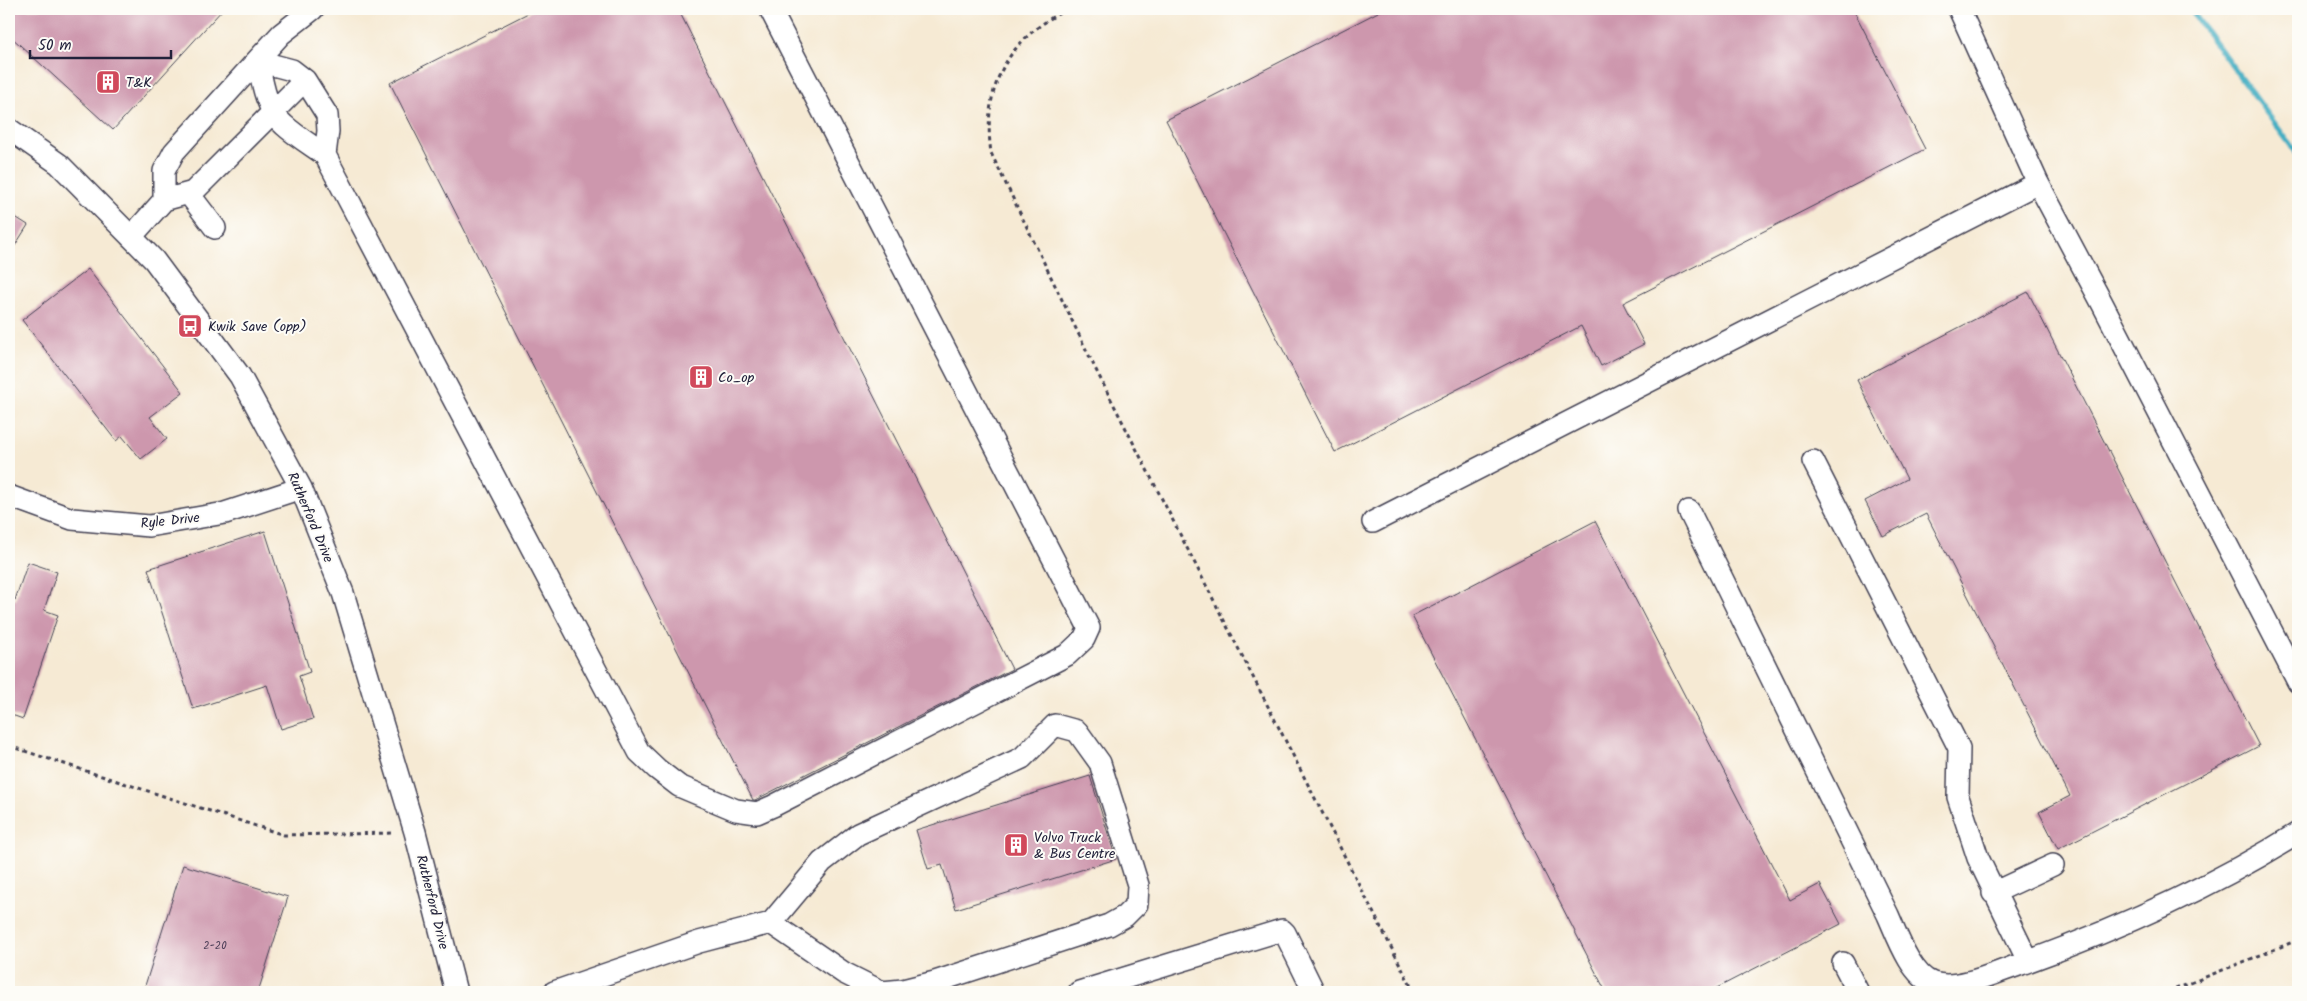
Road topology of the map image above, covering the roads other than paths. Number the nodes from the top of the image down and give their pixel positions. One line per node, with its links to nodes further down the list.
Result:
1 (313, 9): 4 (street)
2 (770, 9): 8 (street)
3 (1959, 9): 9 (street)
4 (258, 61): 5 (street); 6 (street); 11 (street)
5 (305, 80): 6 (street); 8 (street)
6 (273, 112): 8 (street); 10 (street)
7 (9, 129): 13 (street, Rutherford Drive)
8 (325, 154)
9 (2038, 183): 18 (street); 19 (street)
10 (189, 194): 11 (street); 12 (street)
11 (164, 200): 13 (street)
12 (215, 228)
13 (131, 237): 15 (street, Rutherford Drive)
14 (1813, 462): 22 (street)
15 (301, 488): 16 (street, Ryle Drive); 27 (street, Rutherford Drive)
16 (9, 496)
17 (1689, 511): 26 (street)
18 (1373, 522)
19 (2298, 682)
20 (2298, 833): 24 (street)
21 (2053, 865): 22 (street)
22 (1993, 893): 24 (street)
23 (771, 923): 23 (street); 28 (street)
24 (2028, 961): 26 (street)
25 (1843, 963): 31 (street)
26 (1928, 988)
27 (456, 992)
28 (554, 992)
29 (1079, 992): 30 (street)
30 (1314, 992)
31 (1858, 992)

